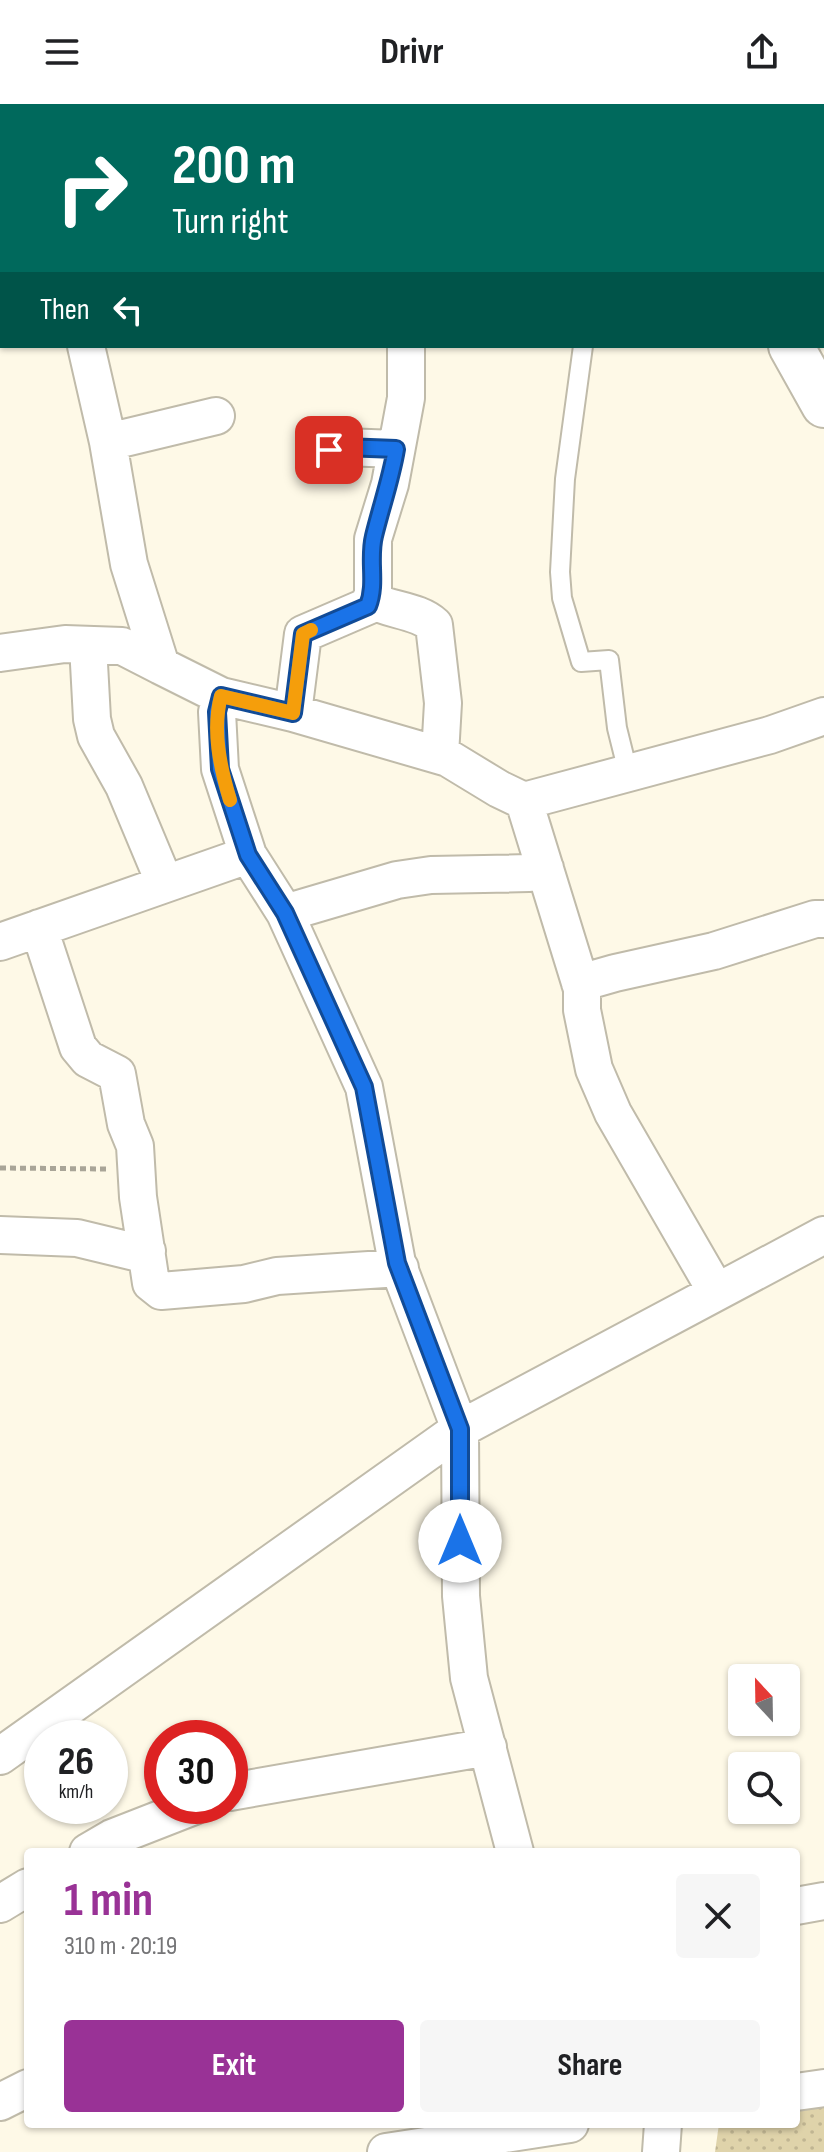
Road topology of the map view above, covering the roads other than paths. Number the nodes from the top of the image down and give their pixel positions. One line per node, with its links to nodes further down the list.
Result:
1 (86, 348): 7 (street)
2 (406, 348): 8 (street)
3 (583, 348): 18 (lane)
4 (792, 348): 5 (street)
5 (824, 405)
6 (216, 416): 7 (street)
7 (108, 442): 13 (street)
8 (396, 449): 9 (street); 10 (street)
9 (329, 450)
10 (371, 600): 15 (street); 17 (street)
11 (88, 645): 12 (street); 13 (street); 22 (street)
12 (0, 653)
13 (161, 666): 14 (street)
14 (221, 696): 15 (street); 20 (street)
15 (293, 713): 17 (street)
16 (824, 716): 18 (street)
17 (440, 755): 19 (street)
18 (628, 772): 19 (street)
19 (524, 801): 21 (street)
20 (248, 855): 22 (street); 23 (street)
21 (545, 868): 23 (street); 27 (street)
22 (165, 884): 25 (street)
23 (285, 913): 31 (street)
24 (824, 919): 27 (street)
25 (39, 928): 26 (street); 30 (street)
26 (0, 942)
27 (580, 983): 32 (street)
28 (0, 1235): 30 (street)
29 (824, 1235): 32 (street)
30 (147, 1251): 31 (street)
31 (400, 1268): 33 (street)
32 (716, 1291): 33 (street)
33 (460, 1429): 34 (street); 35 (street)
34 (488, 1747): 36 (street); 39 (street)
35 (0, 1756)
36 (248, 1789)
37 (148, 1824): 38 (street)
38 (95, 1848)
39 (514, 1848)
40 (24, 1889): 42 (street)
41 (824, 1901): 43 (street)
42 (0, 1904)
43 (800, 1905)
44 (824, 2088): 46 (street)
45 (24, 2090): 47 (street)
46 (800, 2091)
47 (0, 2102)
48 (546, 2128): 50 (street)
49 (663, 2128): 52 (street)
50 (499, 2136): 51 (street)
51 (386, 2152)
52 (661, 2152)

